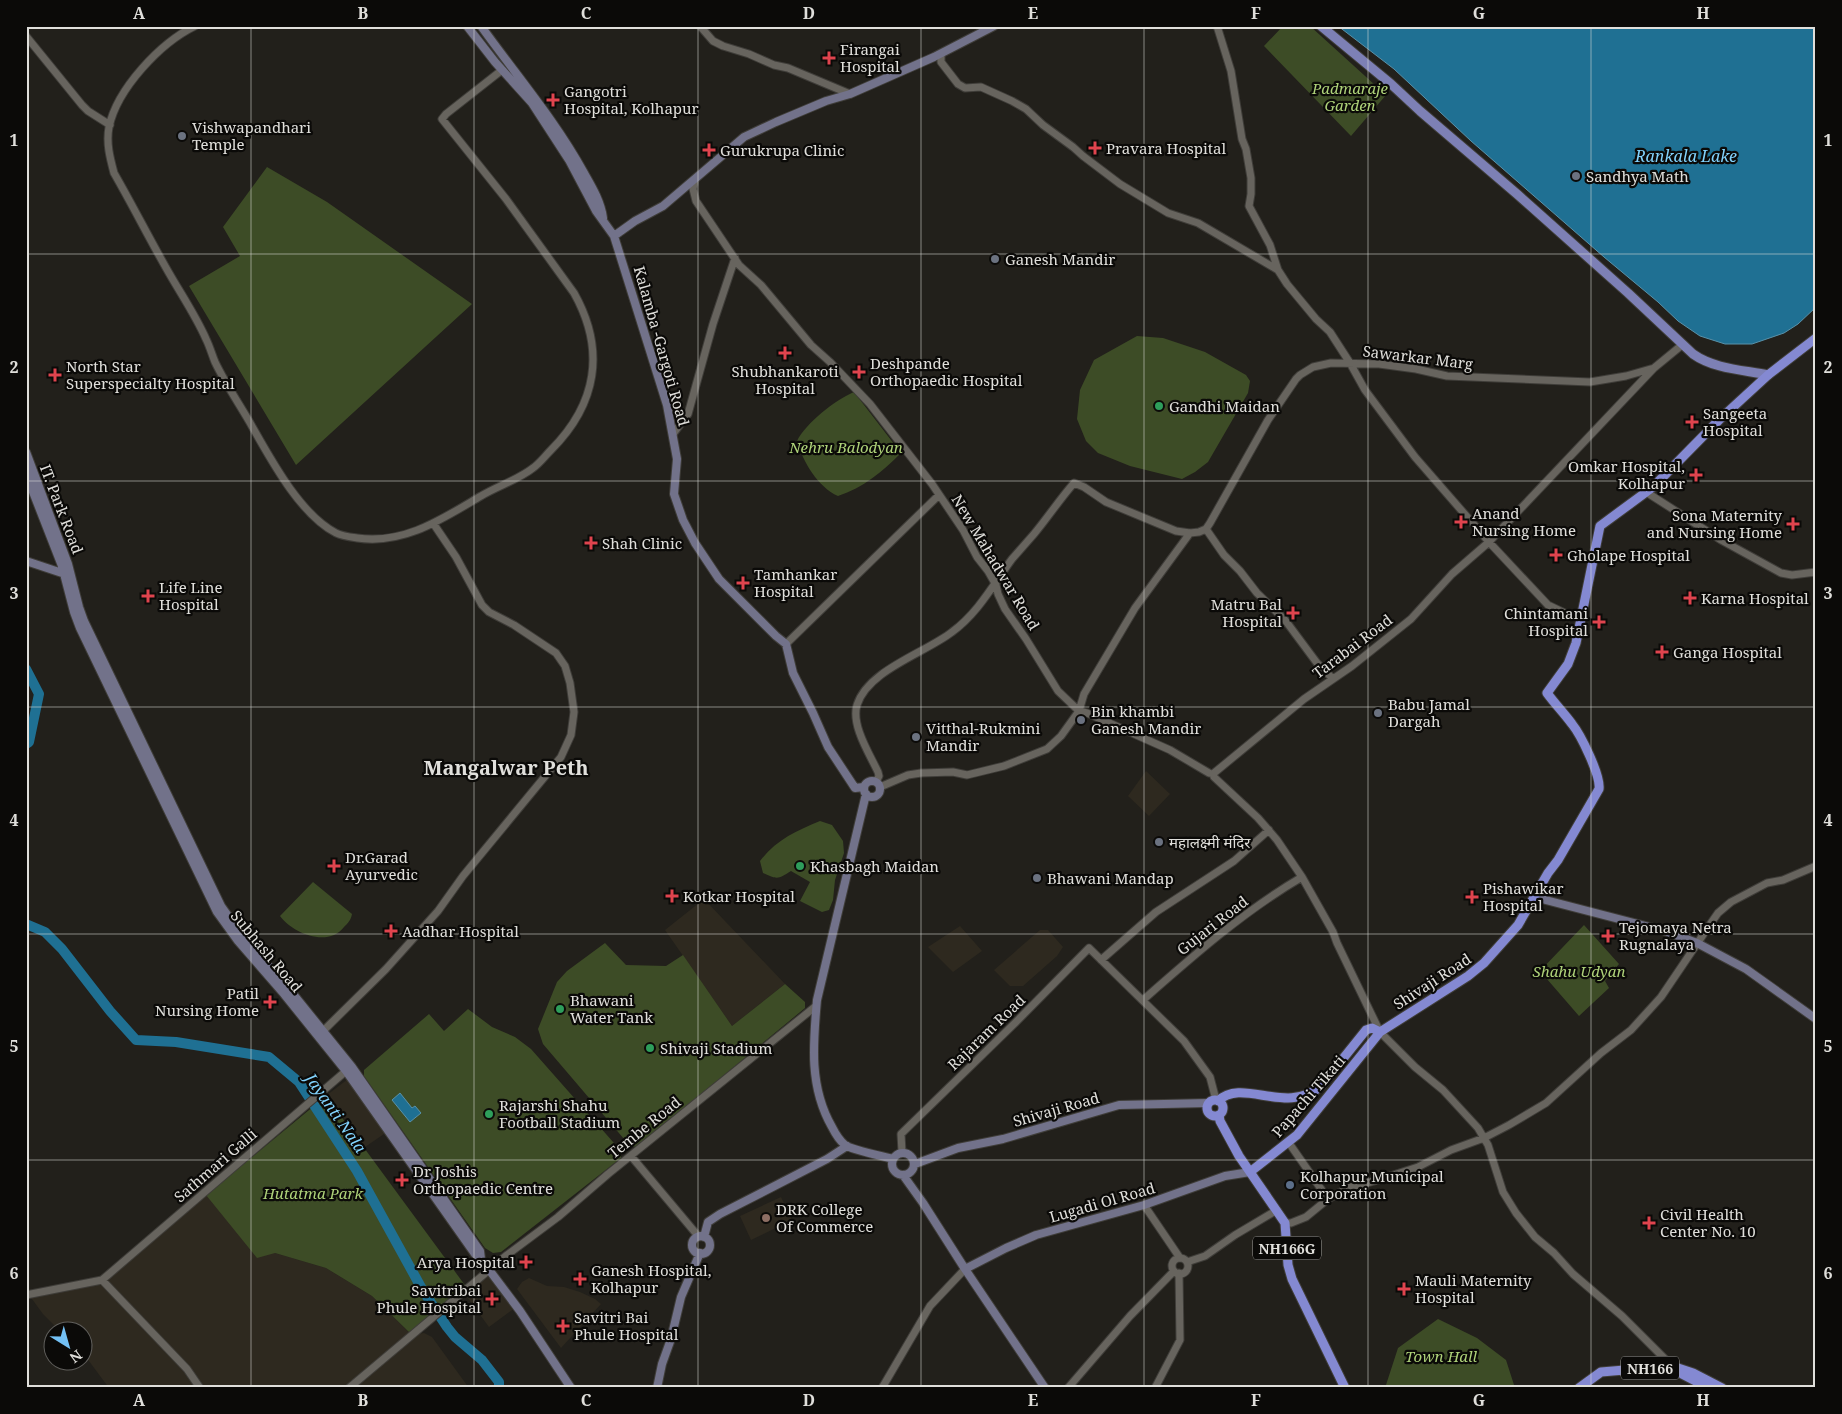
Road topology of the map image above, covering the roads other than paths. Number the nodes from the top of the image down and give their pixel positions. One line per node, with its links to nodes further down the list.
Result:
1 (195, 26): 12 (street)
2 (467, 26): 10 (main road, Kalamba -Gargoti Road)
3 (480, 26): 14 (main road, Kalamba -Gargoti Road)
4 (700, 26): 11 (street)
5 (994, 26): 9 (main road)
6 (1217, 26): 17 (street)
7 (1321, 26): 19 (main road)
8 (26, 36): 12 (street)
9 (941, 54): 11 (main road); 17 (street)
10 (502, 70): 14 (main road, Kalamba -Gargoti Road); 28 (street)
11 (850, 94): 13 (main road)
12 (110, 125): 28 (street)
13 (695, 179): 15 (main road); 16 (street, New Mahadwar Road)
14 (603, 218): 15 (main road, Kalamba -Gargoti Road)
15 (614, 236): 23 (main road, Kalamba -Gargoti Road)
16 (735, 258): 23 (street); 27 (street, New Mahadwar Road)
17 (1278, 270): 20 (street)
18 (1816, 338): 22 (highway)
19 (1682, 345): 21 (street, Tarabai Road); 22 (main road)
20 (1350, 363): 21 (street, Sawarkar Marg); 29 (street, Sawarkar Marg); 31 (street)
21 (1654, 368): 31 (street, Tarabai Road)
22 (1768, 375): 26 (highway)
23 (673, 434): 38 (main road, Kalamba -Gargoti Road)
24 (26, 452): 35 (main road, IT. Park Road)
25 (26, 474): 34 (main road, IT. Park Road)
26 (1646, 492): 33 (street); 37 (highway)
27 (939, 495): 36 (street, New Mahadwar Road); 38 (street)
28 (433, 524): 55 (street)
29 (1206, 529): 30 (street); 39 (street)
30 (1190, 533): 36 (street); 40 (street)
31 (1490, 542): 37 (street); 39 (street, Tarabai Road)
32 (26, 561): 34 (main road)
33 (1816, 572)
34 (63, 573): 35 (main road); 44 (main road, Subhash Road)
35 (72, 575): 44 (main road, Subhash Road)
36 (996, 585): 40 (street, New Mahadwar Road); 42 (street)
37 (1582, 618): 48 (highway, Shivaji Road)
38 (786, 644): 43 (main road)
39 (1332, 678): 41 (street, Tarabai Road)
40 (1078, 711): 41 (street); 42 (street)
41 (1213, 774): 45 (street)
42 (878, 784): 43 (main road); 43 (main road)
43 (865, 790): 52 (main road)
44 (167, 799): 55 (main road, Subhash Road)
45 (1269, 830): 47 (street); 50 (street)
46 (1816, 866): 49 (street)
47 (1302, 877): 51 (street, Gujari Road); 54 (street)
48 (1534, 896): 49 (main road); 54 (highway, Shivaji Road)
49 (1697, 943): 53 (main road); 59 (street)
50 (1101, 960): 51 (street); 62 (street, Rajaram Road)
51 (1143, 1000): 57 (street)
52 (816, 1006): 61 (main road); 63 (street, Tembe Road)
53 (1816, 1018)
54 (1380, 1032): 57 (highway, Shivaji Road); 59 (street); 60 (highway, Papachi Tikati)
55 (321, 1033): 56 (main road, Subhash Road); 74 (main road, Subhash Road)
56 (346, 1071): 74 (main road, Subhash Road); 79 (street, Sathmari Galli)
57 (1214, 1101): 58 (highway, NH166G); 58 (highway, NH166G); 65 (main road, Shivaji Road)
58 (1219, 1115): 66 (highway, NH166G)
59 (1484, 1138): 68 (street); 81 (street)
60 (1289, 1143): 66 (highway, Papachi Tikati); 68 (street)
61 (847, 1146): 64 (main road); 72 (main road)
62 (902, 1152): 64 (main road); 65 (main road)
63 (631, 1156): 72 (street); 77 (street, Tembe Road)
64 (893, 1159): 67 (main road)
65 (915, 1164): 67 (main road)
66 (1250, 1172): 69 (main road, Lugadi Ol Road); 70 (highway, NH166G)
67 (903, 1176): 76 (main road)
68 (1328, 1199): 71 (street)
69 (1144, 1205): 75 (street); 76 (main road, Lugadi Ol Road)
70 (1276, 1210): 71 (highway, NH166G); 75 (street)
71 (1285, 1223): 90 (highway, NH166G)
72 (701, 1237): 73 (main road); 73 (main road)
73 (700, 1254): 85 (main road)
74 (481, 1259): 77 (main road, Subhash Road)
75 (1183, 1260): 78 (street); 78 (street)
76 (965, 1269): 86 (street); 87 (main road)
77 (489, 1270): 83 (street, Tembe Road); 84 (main road, Subhash Road)
78 (1177, 1272): 88 (street); 89 (street)
79 (102, 1280): 80 (street); 82 (street)
80 (26, 1295)
81 (1672, 1366): 91 (highway, NH166); 94 (highway, NH166)
82 (200, 1388)
83 (349, 1388)
84 (571, 1388)
85 (657, 1388)
86 (882, 1388)
87 (1045, 1388)
88 (1068, 1388)
89 (1155, 1388)
90 (1345, 1388)
91 (1579, 1388)
92 (1585, 1388): 93 (highway, NH166)
93 (1709, 1388)
94 (1722, 1388)

